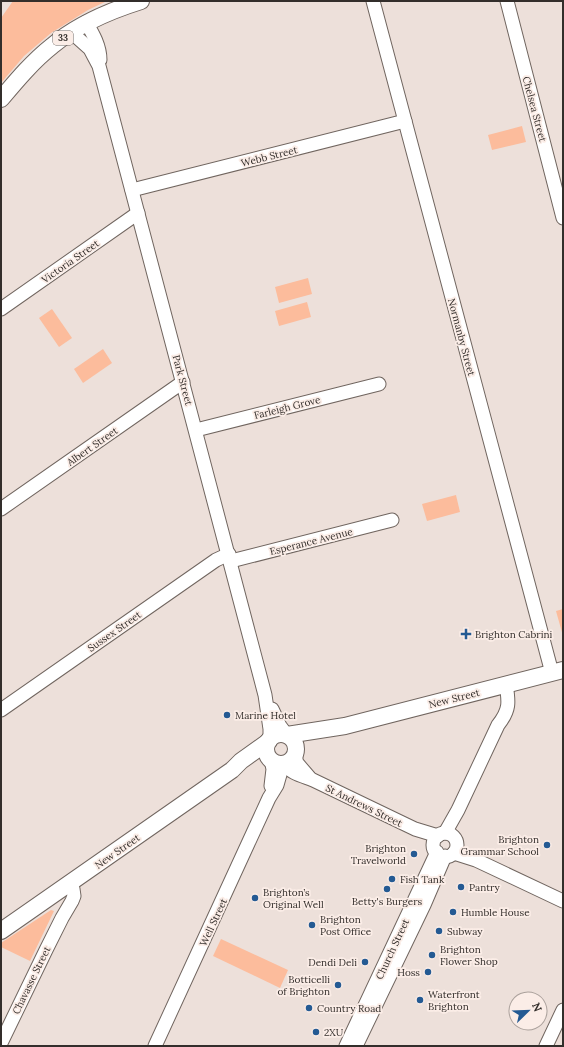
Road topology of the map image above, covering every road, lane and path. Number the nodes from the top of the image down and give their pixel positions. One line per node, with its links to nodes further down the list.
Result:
1 (141, 1): 4 (main road, 33)
2 (374, 1): 8 (street, Normanby Street)
3 (507, 1): 11 (street, Chelsea Street)
4 (86, 22): 5 (main road, 33); 6 (street, Park Street)
5 (71, 32): 6 (street, Park Street); 7 (main road, 33)
6 (99, 66): 9 (street, Park Street)
7 (1, 99)
8 (405, 121): 9 (street, Webb Street); 19 (street, Normanby Street)
9 (132, 190): 10 (street, Park Street)
10 (138, 213): 12 (street, Victoria Street); 13 (street, Park Street)
11 (563, 218)
12 (1, 309)
13 (183, 382): 15 (street, Park Street); 16 (street, Albert Street)
14 (379, 384): 15 (street, Farleigh Grove)
15 (196, 430): 18 (street, Park Street)
16 (1, 509)
17 (392, 520): 18 (street, Esperance Avenue)
18 (230, 558): 21 (street, Park Street); 22 (street, Sussex Street)
19 (557, 671): 20 (main road, New Street)
20 (502, 686): 23 (main road, New Street); 31 (street, Church Street)
21 (265, 695): 24 (street, Park Street); 25 (street, Park Street)
22 (1, 710)
23 (345, 726): 24 (main road, New Street); 26 (main road, New Street)
24 (287, 735): 25 (main road); 26 (main road)
25 (269, 740): 26 (main road); 27 (main road, New Street)
26 (283, 759): 27 (main road, New Street); 28 (street, St Andrews Street); 29 (street, Well Street); 30 (street, Well Street)
27 (232, 770): 32 (main road, New Street)
28 (316, 781): 29 (street); 31 (street, St Andrews Street)
29 (277, 785): 30 (street, Well Street)
30 (269, 798): 39 (street, Well Street)
31 (445, 844): 34 (street, St Andrews Street); 40 (street, Church Street); 41 (street, Church Street)
32 (71, 883): 33 (main road, New Street); 35 (street, Chavasse Street)
33 (54, 895): 35 (street); 36 (main road, New Street)
34 (563, 901)
35 (62, 918): 38 (street, Chavasse Street)
36 (1, 931)
37 (563, 1010): 42 (street)
38 (1, 1043)
39 (156, 1046)
40 (346, 1046)
41 (356, 1046)
42 (546, 1046)

